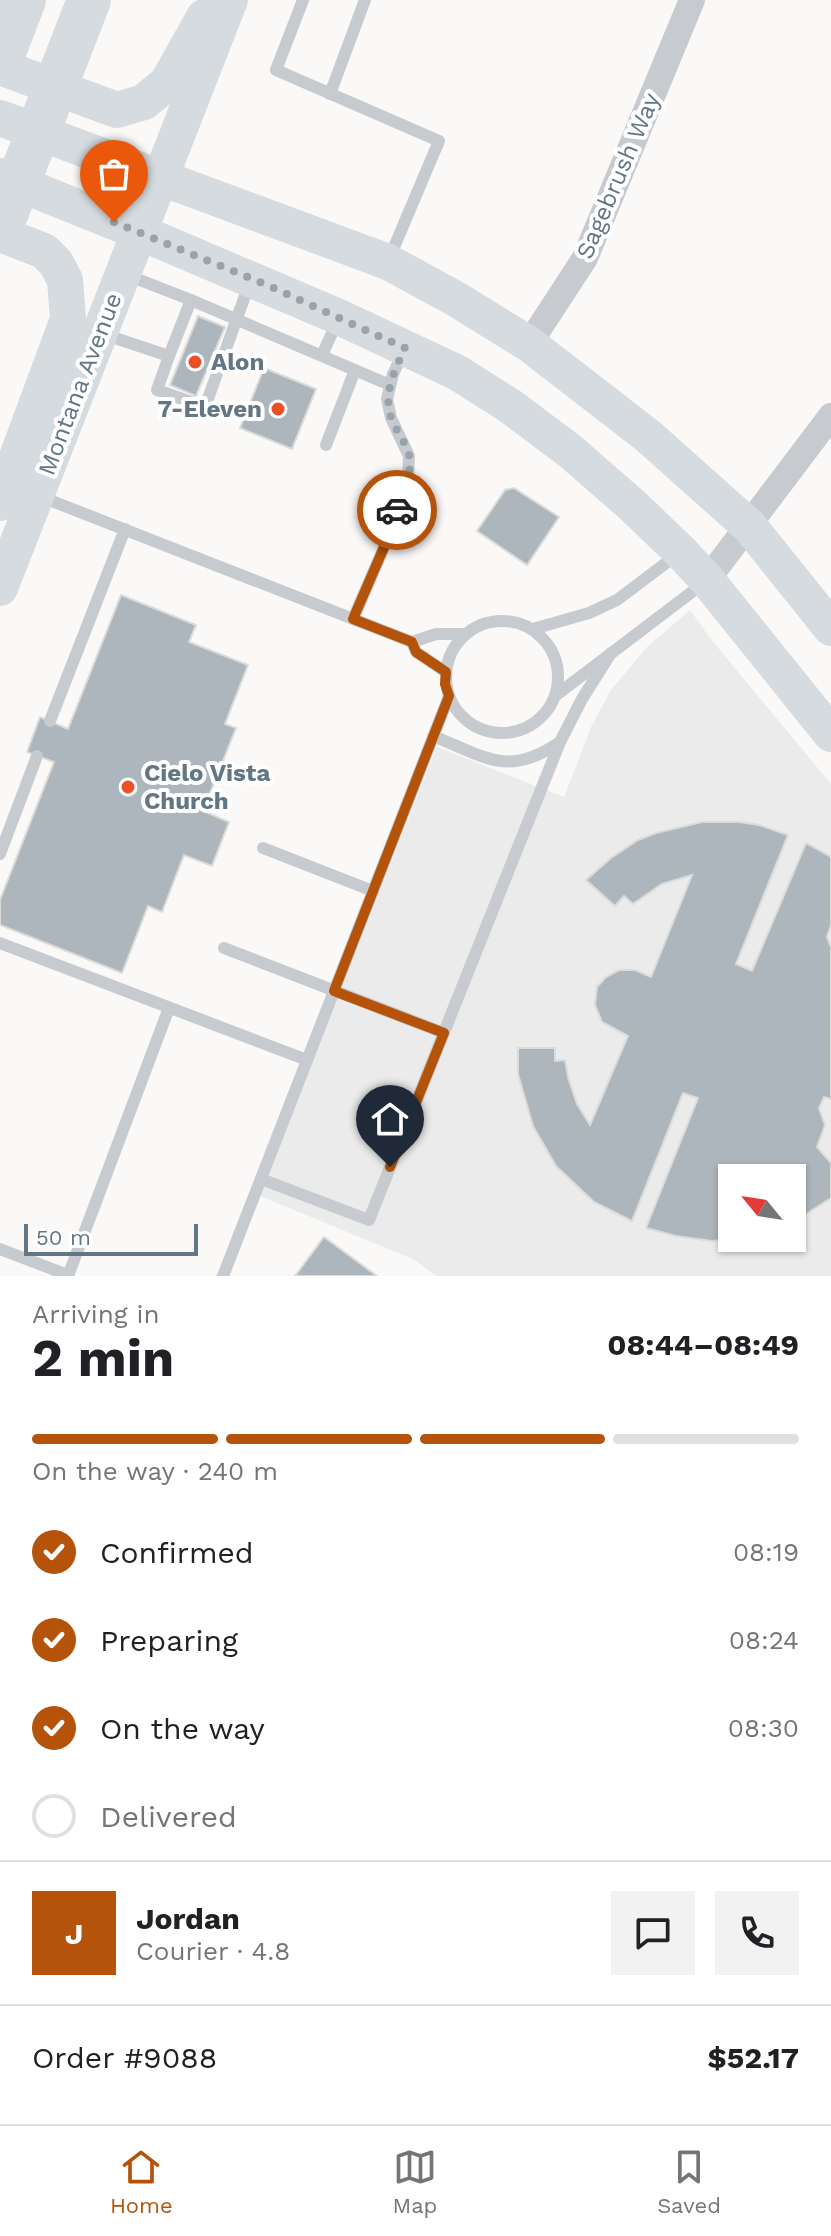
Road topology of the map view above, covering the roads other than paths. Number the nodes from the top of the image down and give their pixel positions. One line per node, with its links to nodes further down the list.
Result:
1 (89, 0): 12 (highway)
2 (216, 0): 7 (main road)
3 (230, 0): 11 (main road, Montana Avenue)
4 (303, 0): 8 (lane)
5 (365, 0): 8 (lane)
6 (692, 0): 21 (street, Sagebrush Way)
7 (9, 41)
8 (330, 94): 14 (lane)
9 (0, 118): 11 (main road)
10 (0, 176): 13 (main road)
11 (160, 176): 13 (main road, Montana Avenue); 14 (main road)
12 (0, 232): 30 (main road)
13 (139, 232): 15 (main road, Montana Avenue); 16 (main road)
14 (388, 262): 21 (main road)
15 (123, 273): 17 (lane); 20 (main road, Montana Avenue)
16 (251, 278): 18 (main road); 19 (lane)
17 (191, 300): 19 (lane); 24 (lane)
18 (339, 317): 22 (main road); 23 (lane)
19 (237, 318): 23 (lane); 24 (lane)
20 (100, 333): 24 (lane); 29 (main road, Montana Avenue)
21 (529, 344): 31 (main road)
22 (405, 348): 26 (lane); 33 (main road)
23 (322, 355): 25 (lane)
24 (170, 364)
25 (355, 370): 26 (lane); 28 (lane)
26 (390, 385): 36 (lane)
27 (831, 416): 31 (street)
28 (326, 445)
29 (37, 496): 32 (lane); 35 (main road, Montana Avenue)
30 (0, 503)
31 (750, 527): 34 (street); 37 (main road)
32 (125, 529): 36 (lane); 45 (lane)
33 (681, 552): 34 (main road); 38 (lane)
34 (707, 580): 41 (lane); 46 (main road)
35 (0, 588)
36 (353, 619): 40 (lane)
37 (831, 628)
38 (533, 629): 39 (lane); 44 (lane)
39 (464, 634): 40 (lane); 42 (lane)
40 (412, 642): 42 (lane)
41 (611, 653): 44 (lane); 48 (lane)
42 (446, 672): 43 (lane)
43 (449, 696): 44 (lane); 47 (lane)
44 (555, 696)
45 (50, 721)
46 (831, 734)
47 (433, 736): 48 (lane); 52 (lane)
48 (560, 742): 57 (lane)
49 (37, 756): 51 (lane)
50 (263, 848): 52 (lane)
51 (0, 854)
52 (373, 891): 55 (lane)
53 (0, 943): 56 (lane)
54 (224, 948): 55 (lane)
55 (334, 991): 57 (lane); 58 (lane)
56 (169, 1008): 58 (lane); 61 (lane)
57 (444, 1033): 59 (lane)
58 (307, 1060): 59 (lane)
59 (261, 1179): 62 (lane)
60 (0, 1249): 61 (lane)
61 (68, 1276)
62 (223, 1276)

